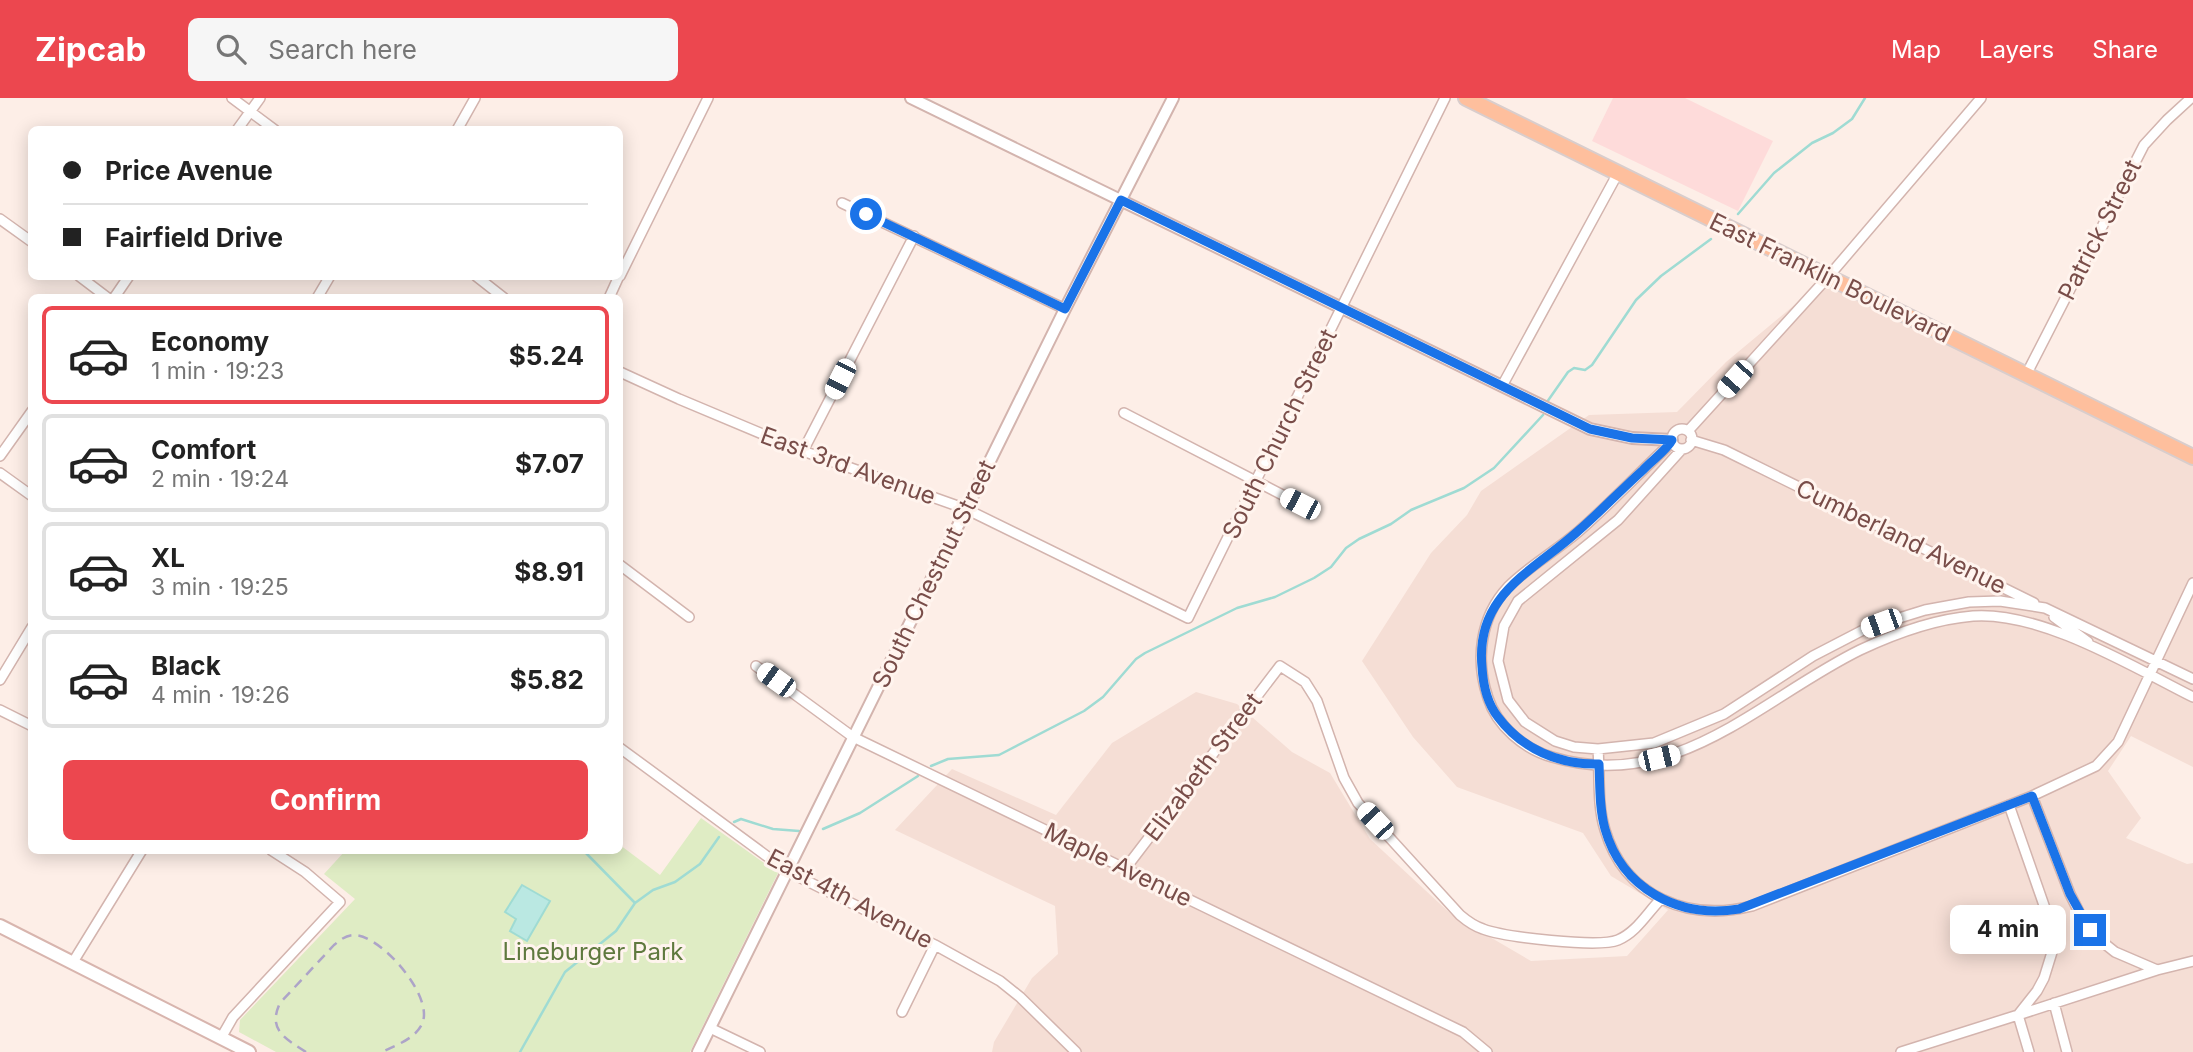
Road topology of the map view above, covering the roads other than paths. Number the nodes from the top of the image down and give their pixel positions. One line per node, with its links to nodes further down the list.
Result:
1 (233, 98): 11 (street)
2 (260, 98): 11 (street)
3 (475, 98): 14 (street)
4 (708, 98): 21 (street)
5 (911, 98): 16 (street)
6 (1173, 98): 16 (street, South Chestnut Street)
7 (1445, 98): 27 (street, South Church Street)
8 (1466, 98): 15 (main road, East Franklin Boulevard)
9 (2191, 98): 30 (street, Patrick Street)
10 (1977, 99): 22 (street)
11 (251, 111): 12 (street); 13 (street)
12 (240, 126)
13 (270, 126)
14 (459, 126)
15 (1618, 173): 22 (main road, East Franklin Boulevard); 31 (street)
16 (1121, 200): 27 (street); 28 (street, South Chestnut Street)
17 (842, 204): 19 (street)
18 (0, 219): 20 (street)
19 (914, 236): 28 (street); 37 (street)
20 (28, 239)
21 (623, 270)
22 (1828, 276): 30 (main road, East Franklin Boulevard); 34 (street)
23 (84, 280): 25 (street)
24 (480, 280): 26 (street)
25 (103, 294)
26 (492, 294)
27 (1342, 308): 31 (street); 41 (street, South Church Street)
28 (1065, 309): 44 (street, South Chestnut Street)
29 (623, 373): 37 (street, East 3rd Avenue)
30 (2026, 375): 39 (main road, East Franklin Boulevard)
31 (1502, 386): 35 (street)
32 (1124, 413): 41 (street)
33 (28, 417): 38 (street)
34 (1690, 436): 35 (street); 36 (street); 47 (street, Cumberland Avenue)
35 (1672, 441): 36 (street); 63 (street)
36 (1682, 449): 61 (street)
37 (803, 451): 44 (street, East 3rd Avenue)
38 (0, 456)
39 (2193, 457)
40 (0, 473): 42 (street)
41 (1256, 482): 43 (street); 49 (street, South Church Street)
42 (28, 493)
43 (1300, 504)
44 (966, 509): 49 (street, East 3rd Avenue); 60 (street, South Chestnut Street)
45 (623, 567): 48 (street)
46 (2193, 583): 52 (street)
47 (2045, 608): 51 (street, Cumberland Avenue); 52 (street); 61 (street)
48 (689, 617)
49 (1188, 618)
50 (28, 634): 56 (street)
51 (2101, 651): 54 (street); 63 (street)
52 (2155, 660): 54 (street); 55 (street)
53 (756, 666): 60 (street, Maple Avenue)
54 (2148, 675): 57 (street); 64 (street)
55 (2193, 679)
56 (0, 680)
57 (2193, 697)
58 (0, 710): 59 (street)
59 (28, 724)
60 (853, 737): 68 (street, Maple Avenue); 69 (street, South Chestnut Street)
61 (1598, 749): 63 (street)
62 (623, 750): 69 (street, East 4th Avenue)
63 (1599, 764): 70 (street)
64 (2032, 796): 65 (street); 75 (street)
65 (2009, 805): 70 (street); 78 (street)
66 (140, 854): 74 (street)
67 (277, 854): 80 (street)
68 (1125, 869): 70 (street, Elizabeth Street); 85 (street, Maple Avenue)
69 (787, 870): 72 (street, East 4th Avenue); 79 (street, South Chestnut Street)
70 (1661, 899)
71 (0, 926): 74 (main road)
72 (935, 944): 77 (street); 84 (street, East 4th Avenue)
73 (2193, 961): 75 (street)
74 (73, 962): 80 (main road)
75 (2157, 970): 76 (street)
76 (2054, 1003): 78 (street); 88 (street)
77 (902, 1012)
78 (2018, 1015): 86 (street); 87 (street)
79 (710, 1028): 82 (street, South Chestnut Street); 83 (street)
80 (221, 1038): 81 (main road)
81 (249, 1052)
82 (698, 1052)
83 (760, 1052)
84 (1076, 1052)
85 (1487, 1052)
86 (1901, 1052)
87 (2029, 1052)
88 (2067, 1052)

